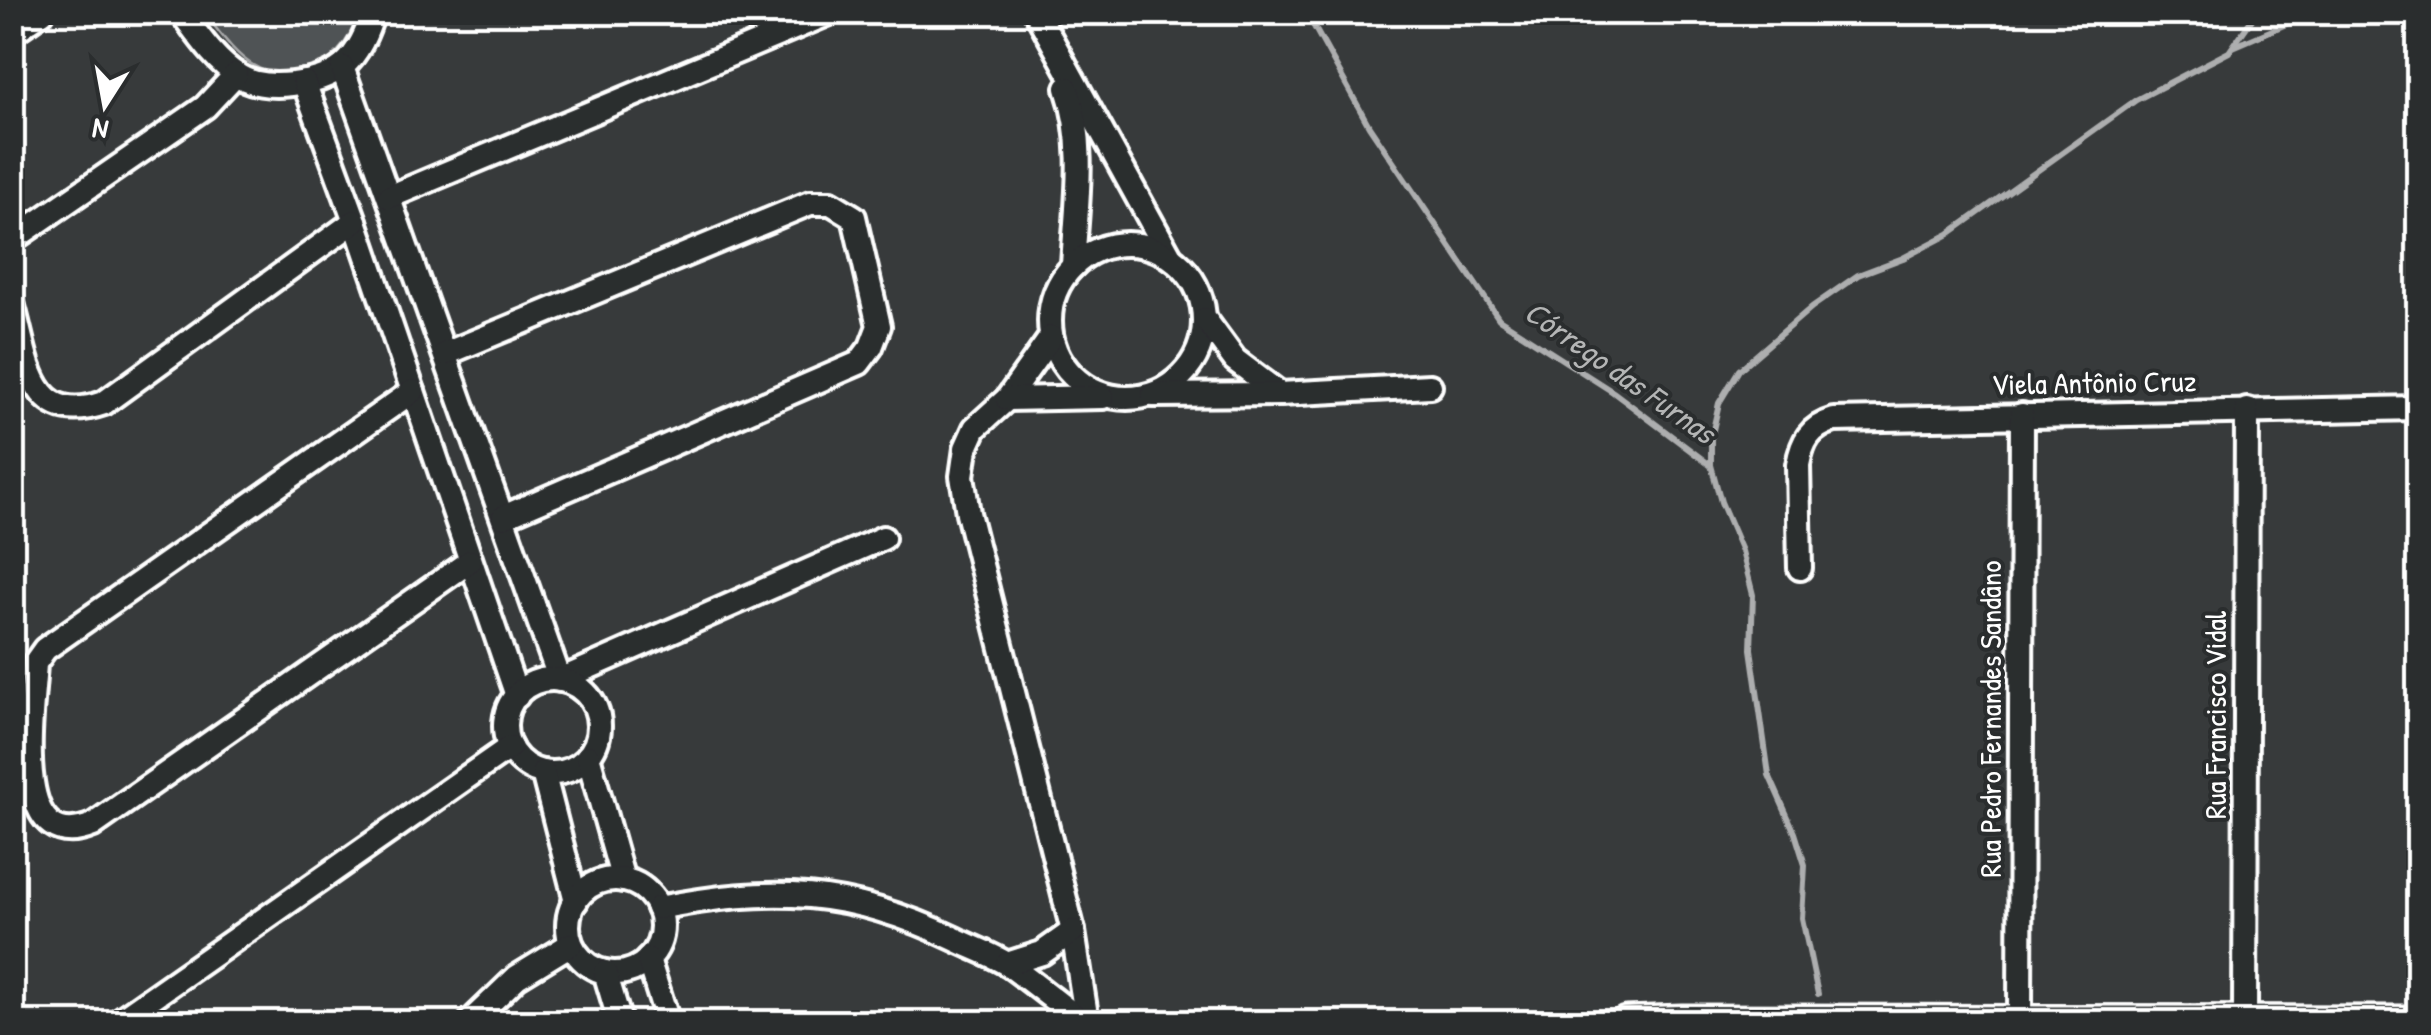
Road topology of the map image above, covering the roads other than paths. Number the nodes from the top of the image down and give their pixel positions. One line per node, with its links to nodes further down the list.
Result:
1 (42, 12): 6 (street)
2 (181, 12): 8 (street)
3 (373, 12): 7 (street)
4 (832, 12): 10 (street)
5 (1040, 18): 13 (street); 14 (street)
6 (12, 33)
7 (342, 66): 9 (street); 10 (street)
8 (236, 74): 9 (street); 12 (street)
9 (304, 82): 11 (street)
10 (389, 197): 18 (street)
11 (355, 221): 15 (street); 20 (street)
12 (12, 240)
13 (1170, 256): 14 (street); 16 (street)
14 (1073, 266): 17 (street)
15 (12, 303)
16 (1205, 320): 21 (street); 22 (street)
17 (1051, 337): 23 (street); 24 (street)
18 (444, 354): 28 (street); 28 (street)
19 (1430, 386): 21 (street)
20 (412, 391): 30 (street); 30 (street)
21 (1280, 394): 22 (street)
22 (1151, 395): 23 (street)
23 (1111, 397): 24 (street)
24 (1007, 399): 40 (street)
25 (2418, 408): 26 (street, Viela Antônio Cruz)
26 (2246, 410): 27 (street, Viela Antônio Cruz); 45 (street, Rua Francisco Vidal)
27 (2022, 415): 31 (street, Viela Antônio Cruz); 53 (street, Rua Pedro Fernandes Sandâno)
28 (502, 517): 32 (street)
29 (884, 538): 32 (street)
30 (470, 561): 33 (street)
31 (1800, 568)
32 (560, 680): 33 (street); 35 (street)
33 (517, 696): 34 (street)
34 (510, 746): 36 (street); 47 (street)
35 (588, 756): 36 (street); 37 (street)
36 (542, 772): 38 (street)
37 (623, 880): 38 (street); 39 (street)
38 (576, 901): 41 (street)
39 (658, 908): 42 (street); 43 (street)
40 (1073, 930): 43 (street); 51 (street)
41 (572, 944): 44 (street); 48 (street)
42 (648, 959): 44 (street); 50 (street)
43 (1007, 964): 51 (street)
44 (605, 972): 49 (street)
45 (2245, 1021): 46 (main road); 53 (main road)
46 (2418, 1021)
47 (118, 1022)
48 (470, 1022)
49 (620, 1022)
50 (668, 1022)
51 (1085, 1022)
52 (1626, 1022): 53 (main road)
53 (2020, 1022)

